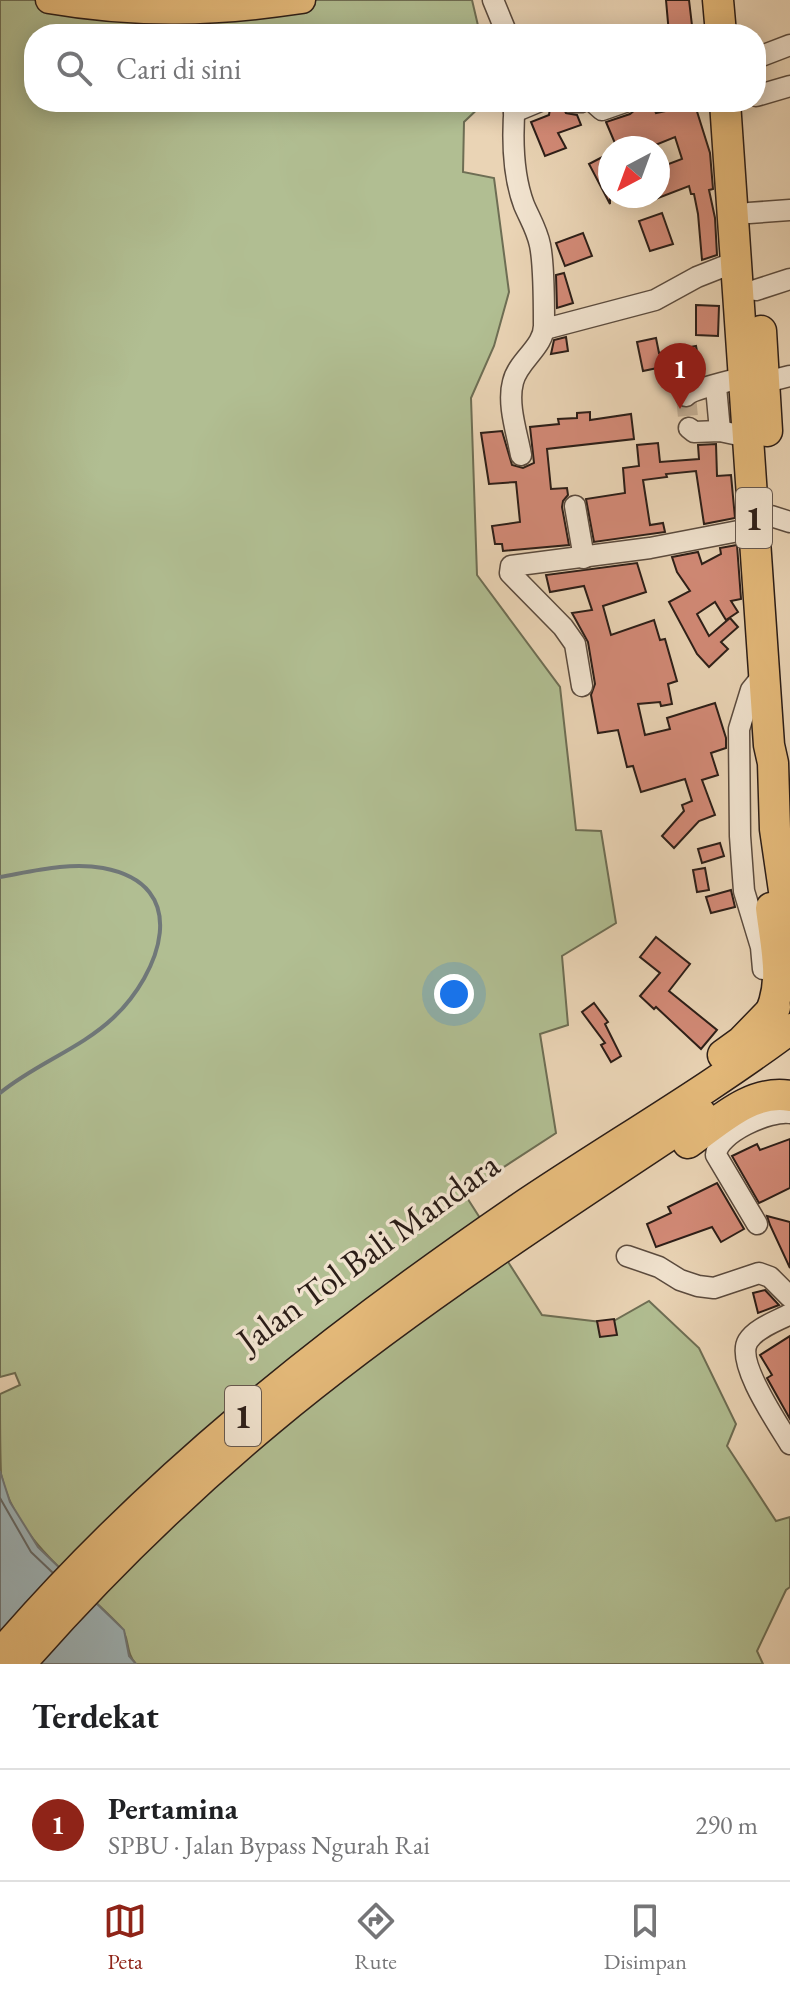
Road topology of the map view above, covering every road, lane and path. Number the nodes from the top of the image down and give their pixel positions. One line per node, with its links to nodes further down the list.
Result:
1 (49, 0): 2 (main road)
2 (302, 0)
3 (493, 0): 4 (street)
4 (503, 24)
5 (790, 45): 6 (street)
6 (766, 54)
7 (790, 86): 8 (street)
8 (766, 93)
9 (514, 112): 17 (street)
10 (726, 112): 14 (highway, 1)
11 (742, 112): 13 (highway, 1)
12 (790, 210): 13 (street)
13 (749, 213): 16 (highway, 1)
14 (735, 262): 17 (street); 18 (highway, 1)
15 (790, 279): 16 (street)
16 (756, 290): 18 (highway, 1)
17 (545, 329): 22 (street)
18 (754, 380): 19 (street); 21 (highway, 1); 24 (highway, 1)
19 (686, 396)
20 (689, 428): 21 (street)
21 (734, 434): 24 (highway, 1)
22 (521, 455)
23 (575, 506): 25 (street)
24 (775, 522): 25 (street); 26 (highway, 1); 28 (highway, 1)
25 (584, 558): 27 (street)
26 (764, 674): 28 (highway, Jalan Tol Bali Mandara / 1); 28 (street)
27 (582, 686)
28 (766, 804): 29 (highway, 1); 30 (street); 31 (highway, Jalan Tol Bali Mandara / 1)
29 (790, 932)
30 (763, 971)
31 (782, 1018): 33 (highway, Jalan Tol Bali Mandara / 1); 38 (highway, Jalan Tol Bali Mandara / 1)
32 (790, 1053): 33 (highway, Jalan Tol Bali Mandara / 1)
33 (739, 1076): 34 (highway, Jalan Tol Bali Mandara / 1); 37 (highway, Jalan Tol Bali Mandara / 1)
34 (790, 1083)
35 (790, 1096): 38 (highway, Jalan Tol Bali Mandara / 1)
36 (790, 1113): 39 (street)
37 (636, 1144): 38 (highway, Jalan Tol Bali Mandara / 1); 38 (highway, 1)
38 (524, 1219): 44 (highway, Jalan Tol Bali Mandara / 1); 45 (highway, Jalan Tol Bali Mandara / 1); 46 (highway, Jalan Tol Bali Mandara / 1); 47 (highway, Jalan Tol Bali Mandara / 1)
39 (757, 1224)
40 (627, 1256): 41 (street)
41 (790, 1297)
42 (790, 1314): 43 (street)
43 (790, 1444)
44 (0, 1628)
45 (0, 1655)
46 (20, 1664)
47 (45, 1664)

